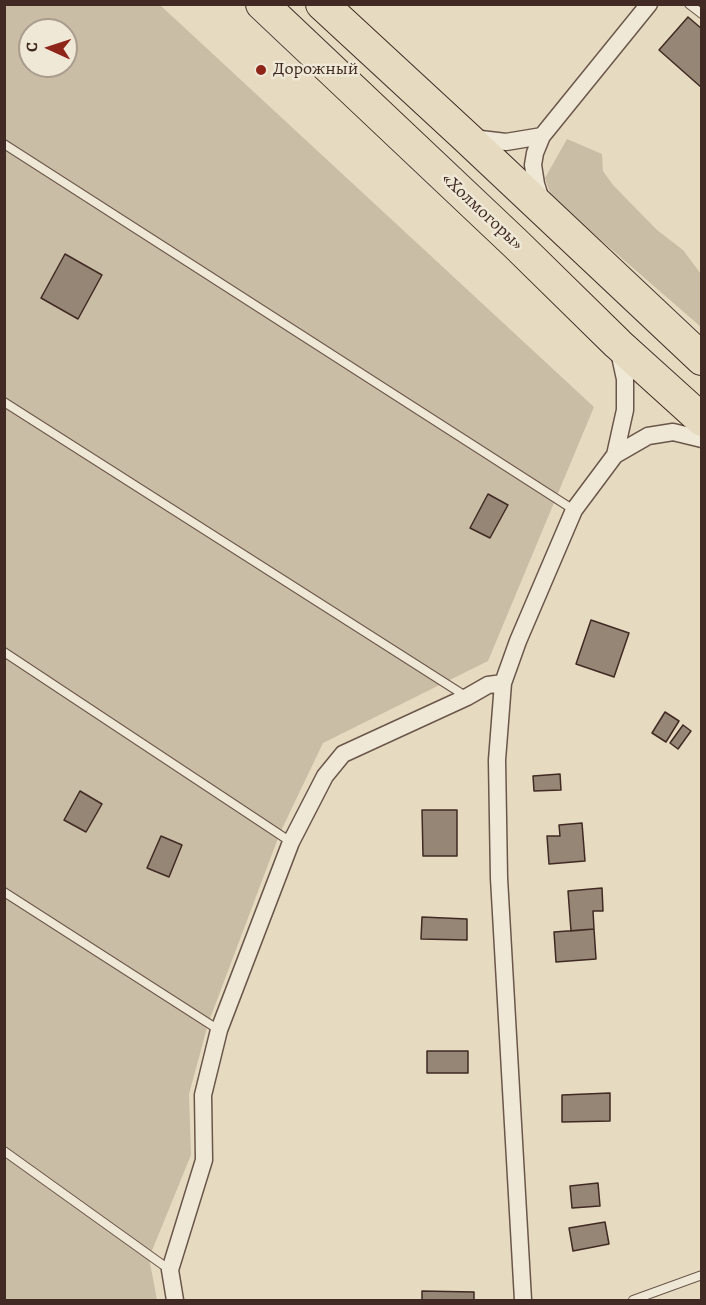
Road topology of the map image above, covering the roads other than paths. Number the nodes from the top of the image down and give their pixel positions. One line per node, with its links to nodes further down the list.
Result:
1 (262, 4): 10 (highway, «Холмогоры»)
2 (322, 4): 6 (highway)
3 (649, 4): 7 (street)
4 (689, 4): 5 (lane)
5 (702, 14)
6 (466, 136): 7 (street); 9 (highway)
7 (542, 136): 9 (street)
8 (4, 144): 16 (lane)
9 (546, 213): 11 (highway)
10 (618, 344): 13 (highway, «Холмогоры»); 15 (street)
11 (702, 359)
12 (4, 402): 19 (lane)
13 (702, 420)
14 (702, 439): 15 (street)
15 (615, 455): 16 (street)
16 (574, 510): 18 (street)
17 (4, 652): 20 (lane)
18 (503, 683): 19 (street); 27 (street)
19 (467, 697): 20 (street)
20 (291, 842): 22 (street)
21 (4, 892): 22 (lane)
22 (219, 1030): 24 (street)
23 (4, 1151): 24 (lane)
24 (170, 1270): 26 (street)
25 (702, 1275): 28 (lane)
26 (175, 1300)
27 (523, 1300)
28 (633, 1300)

